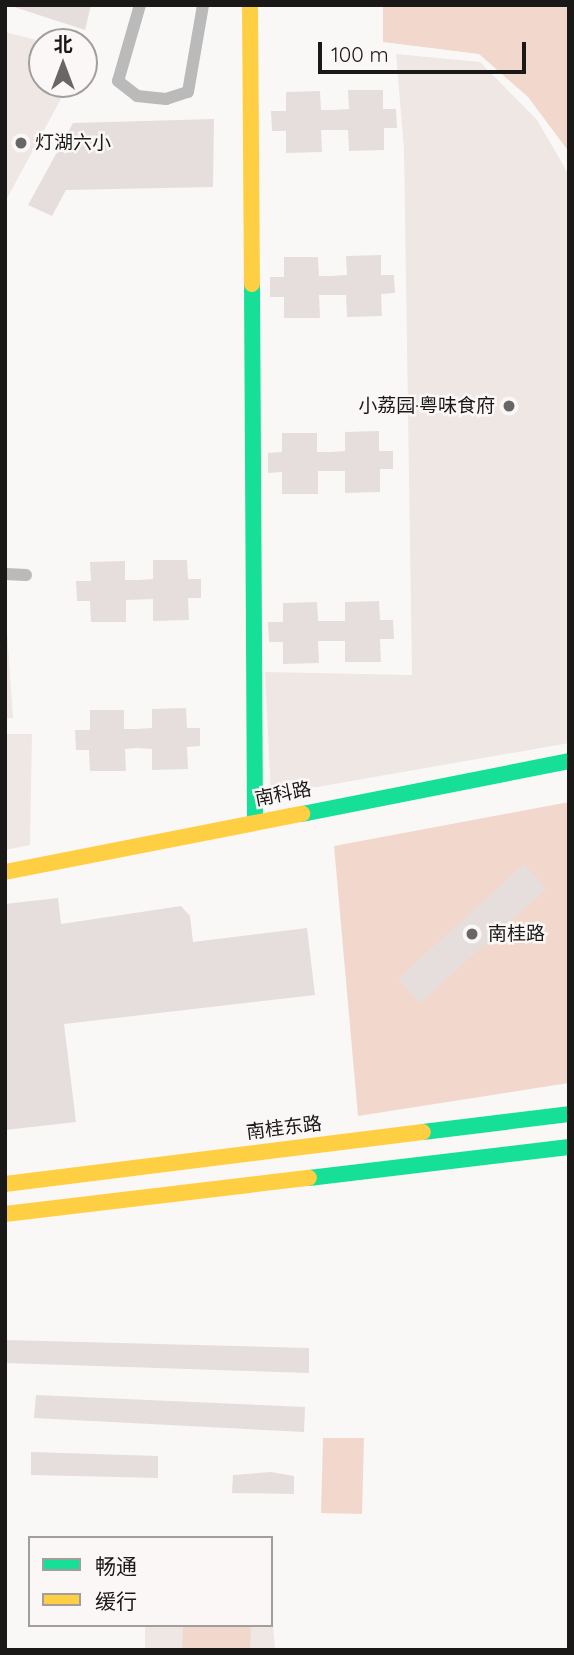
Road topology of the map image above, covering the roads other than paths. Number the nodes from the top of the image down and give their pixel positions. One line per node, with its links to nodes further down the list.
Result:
1 (140, 5): 2 (street)
2 (203, 5)
3 (250, 5): 7 (street)
4 (5, 574): 5 (street)
5 (26, 575)
6 (569, 761): 7 (street, 南科路)
7 (255, 821): 8 (street, 南科路)
8 (5, 872)
9 (569, 1114): 11 (street, 南桂东路)
10 (569, 1147): 12 (street)
11 (5, 1184)
12 (5, 1214)

